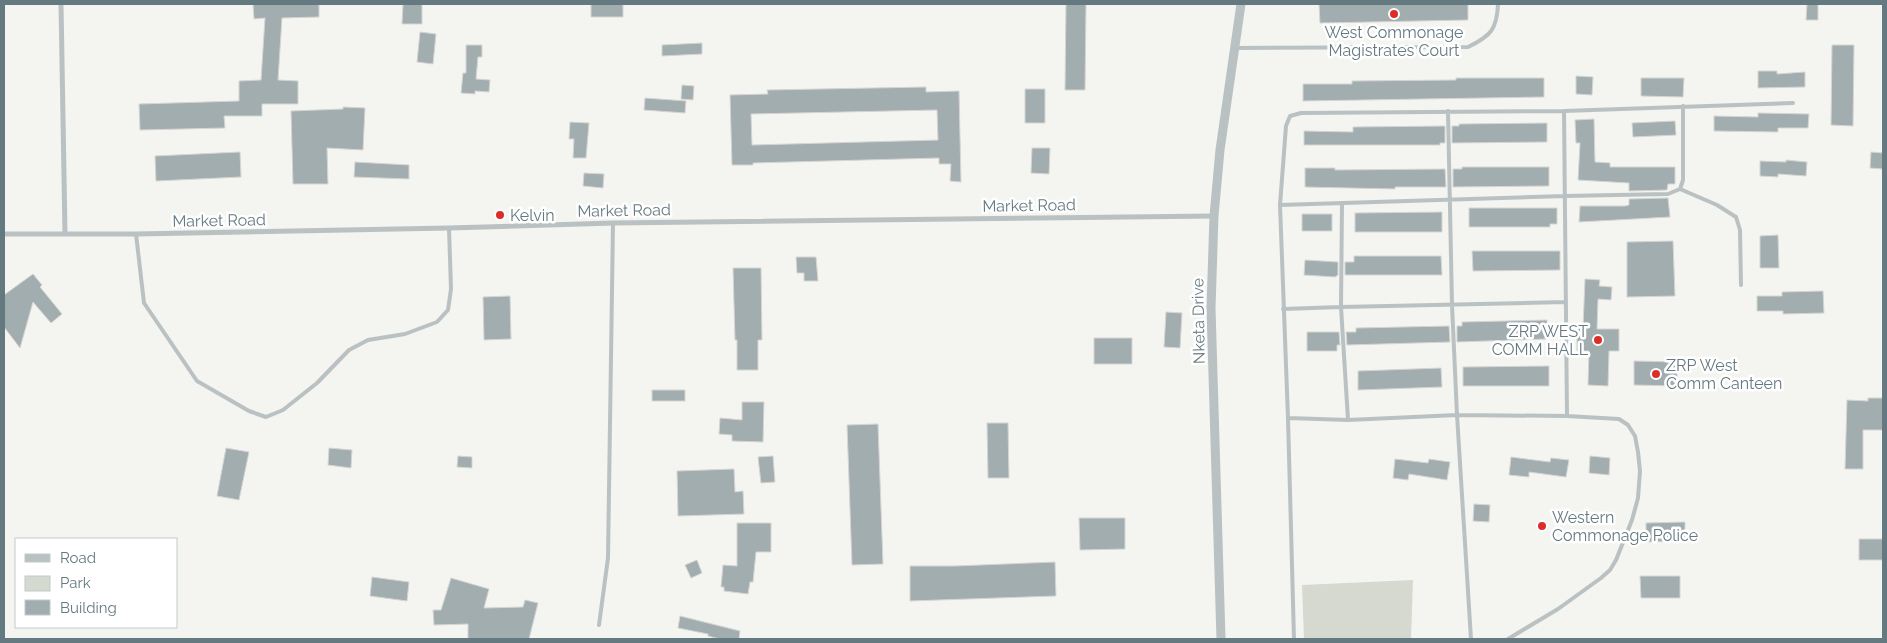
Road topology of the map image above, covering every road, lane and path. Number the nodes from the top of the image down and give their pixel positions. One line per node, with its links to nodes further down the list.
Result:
1 (60, 4): 17 (street)
2 (1241, 4): 4 (street, Nketa Drive)
3 (1498, 4): 4 (lane)
4 (1234, 48): 14 (street, Nketa Drive)
5 (1793, 102): 6 (lane)
6 (1683, 106): 8 (lane); 9 (lane)
7 (1448, 111): 8 (lane); 11 (lane); 13 (lane)
8 (1564, 111): 10 (lane)
9 (1680, 189): 10 (lane); 20 (lane)
10 (1565, 196): 11 (lane); 21 (lane)
11 (1451, 200): 12 (lane); 22 (lane)
12 (1342, 203): 13 (lane); 23 (lane)
13 (1280, 205): 24 (lane)
14 (1214, 216): 15 (street, Market Road); 30 (street, Nketa Drive)
15 (613, 222): 16 (street, Market Road); 29 (lane)
16 (449, 228): 19 (street, Market Road); 19 (lane)
17 (65, 233): 18 (street, Market Road); 19 (street, Market Road)
18 (4, 234)
19 (136, 234)
20 (1741, 285)
21 (1566, 302): 22 (lane); 26 (lane)
22 (1452, 305): 23 (lane); 25 (lane)
23 (1341, 307): 24 (lane); 28 (lane)
24 (1283, 309): 27 (lane)
25 (1457, 415): 26 (lane); 28 (lane); 32 (lane)
26 (1567, 416): 33 (lane)
27 (1288, 418): 28 (lane); 31 (lane)
28 (1348, 420)
29 (599, 625)
30 (1221, 639)
31 (1294, 639)
32 (1471, 639)
33 (1508, 639)

